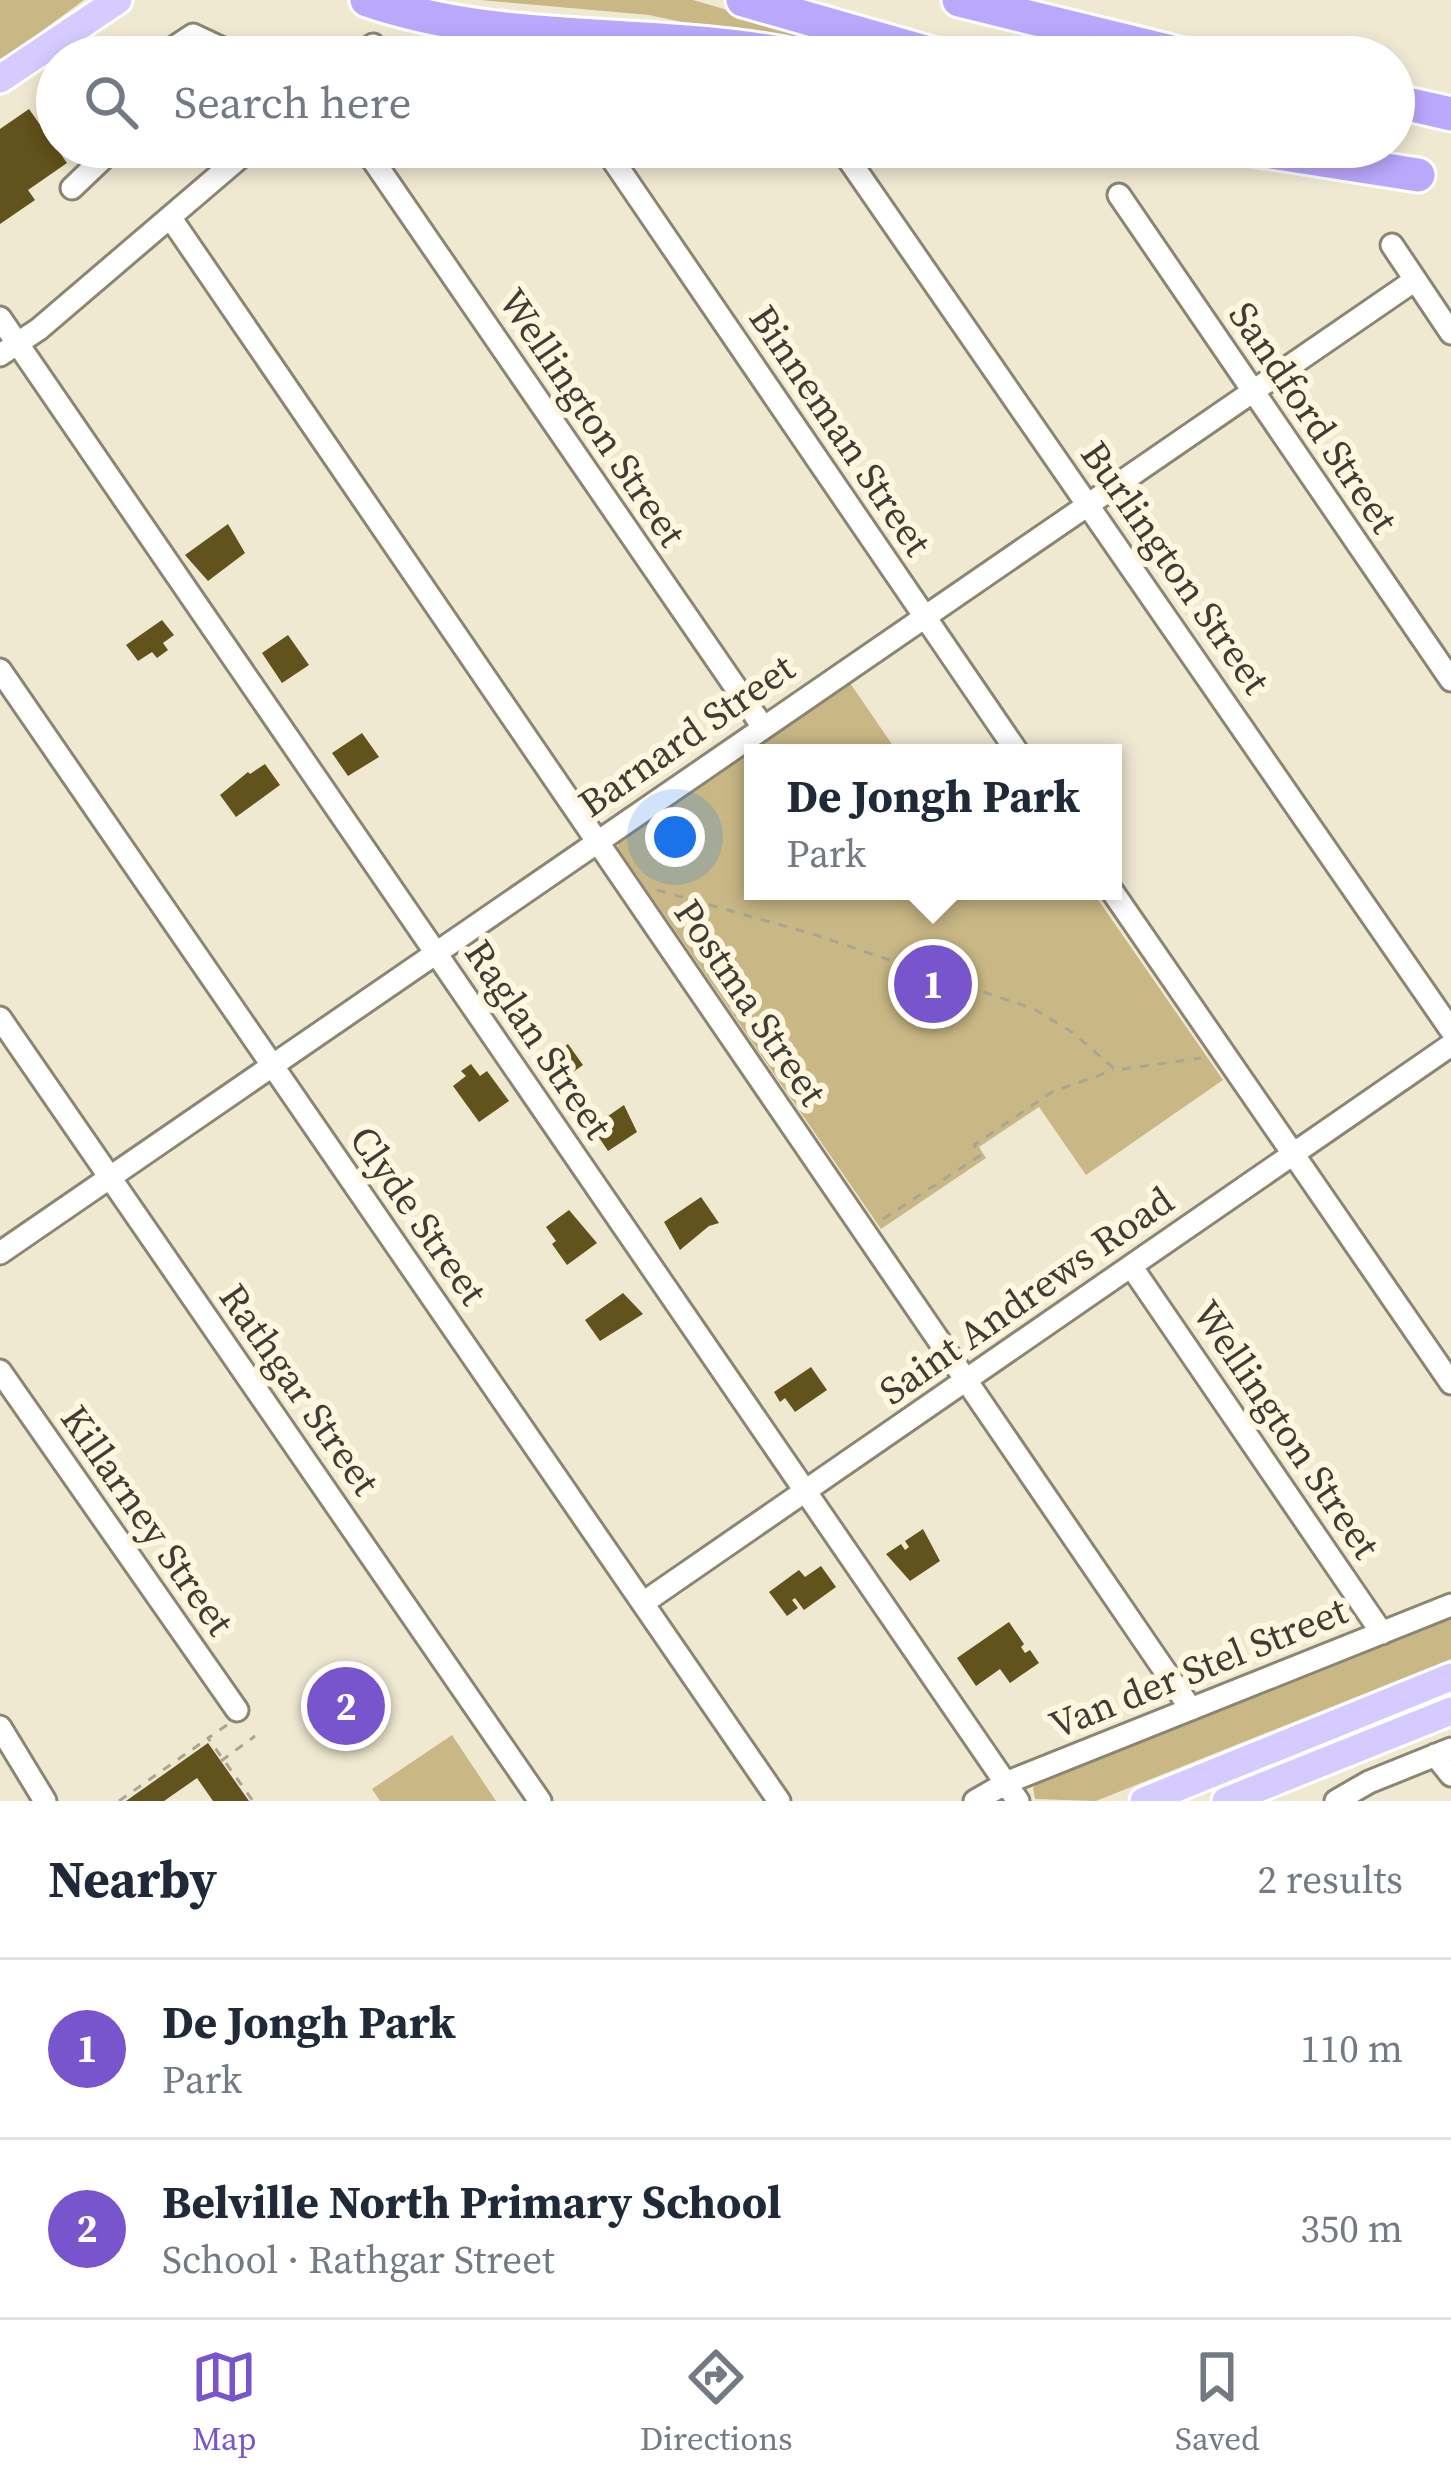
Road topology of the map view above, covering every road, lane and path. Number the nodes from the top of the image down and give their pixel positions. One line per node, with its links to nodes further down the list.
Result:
1 (118, 0): 6 (main road)
2 (367, 0): 7 (highway)
3 (742, 0): 8 (highway)
4 (958, 0): 9 (highway)
5 (1031, 0): 10 (highway)
6 (64, 36)
7 (596, 36)
8 (869, 36)
9 (1106, 36)
10 (1154, 36)
11 (36, 55): 12 (main road)
12 (0, 79)
13 (1415, 106): 14 (highway)
14 (1451, 114)
15 (89, 168): 23 (street)
16 (228, 168): 25 (street)
17 (382, 168): 37 (street, Wellington Street)
18 (618, 168): 34 (street, Binneman Street)
19 (855, 168): 33 (street, Burlington Street)
20 (1372, 168): 22 (highway)
21 (1391, 168): 22 (highway)
22 (1435, 178)
23 (72, 188)
24 (1119, 195): 32 (street, Sandford Street)
25 (170, 218): 29 (street); 39 (street, Postma Street)
26 (1392, 245): 27 (street)
27 (1415, 280): 30 (street); 32 (street, Barnard Street)
28 (0, 315): 29 (street); 31 (street, Raglan Street)
29 (39, 329): 31 (street)
30 (1451, 332)
31 (9, 351): 42 (street, Raglan Street)
32 (1253, 392): 33 (street, Barnard Street); 36 (street, Sandford Street)
33 (1089, 503): 34 (street, Barnard Street); 44 (street, Burlington Street)
34 (925, 616): 37 (street, Barnard Street); 38 (street, Binneman Street)
35 (0, 670): 47 (street, Clyde Street)
36 (1451, 680)
37 (763, 727): 39 (street, Barnard Street)
38 (1012, 744)
39 (597, 840): 42 (street, Barnard Street); 55 (street, Postma Street)
40 (643, 886): 48 (path)
41 (1118, 900): 49 (street)
42 (437, 952): 47 (street, Barnard Street); 57 (street, Raglan Street)
43 (0, 1018): 50 (street, Rathgar Street)
44 (1451, 1030)
45 (1451, 1046): 49 (street, Saint Andrews Road)
46 (1214, 1057): 48 (path)
47 (272, 1066): 50 (street, Barnard Street); 58 (street, Clyde Street)
48 (1116, 1070): 51 (path)
49 (1295, 1153): 53 (street, Saint Andrews Road); 56 (street)
50 (110, 1178): 52 (street, Barnard Street); 75 (street, Rathgar Street)
51 (876, 1223)
52 (0, 1253)
53 (1131, 1266): 55 (street, Saint Andrews Road); 60 (street, Wellington Street)
54 (0, 1370): 64 (street, Killarney Street)
55 (968, 1379): 57 (street, Saint Andrews Road); 62 (street, Postma Street)
56 (1451, 1383)
57 (806, 1490): 58 (street, Saint Andrews Road); 71 (street, Raglan Street)
58 (643, 1603): 76 (street, Clyde Street)
59 (1451, 1605): 60 (street, Van der Stel Street)
60 (1382, 1633): 62 (street, Van der Stel Street)
61 (1451, 1677): 78 (main road)
62 (1191, 1709): 71 (street, Van der Stel Street)
63 (1451, 1711): 79 (main road)
64 (239, 1713): 67 (path)
65 (0, 1727): 72 (street)
66 (255, 1736): 69 (path)
67 (208, 1738): 69 (path); 73 (path)
68 (1443, 1752): 70 (street); 80 (street)
69 (222, 1760): 74 (path)
70 (1451, 1775)
71 (1013, 1791): 77 (street, Van der Stel Street)
72 (45, 1801)
73 (119, 1801)
74 (253, 1801)
75 (540, 1801)
76 (779, 1801)
77 (975, 1801)
78 (1144, 1801)
79 (1226, 1801)
80 (1336, 1801)

